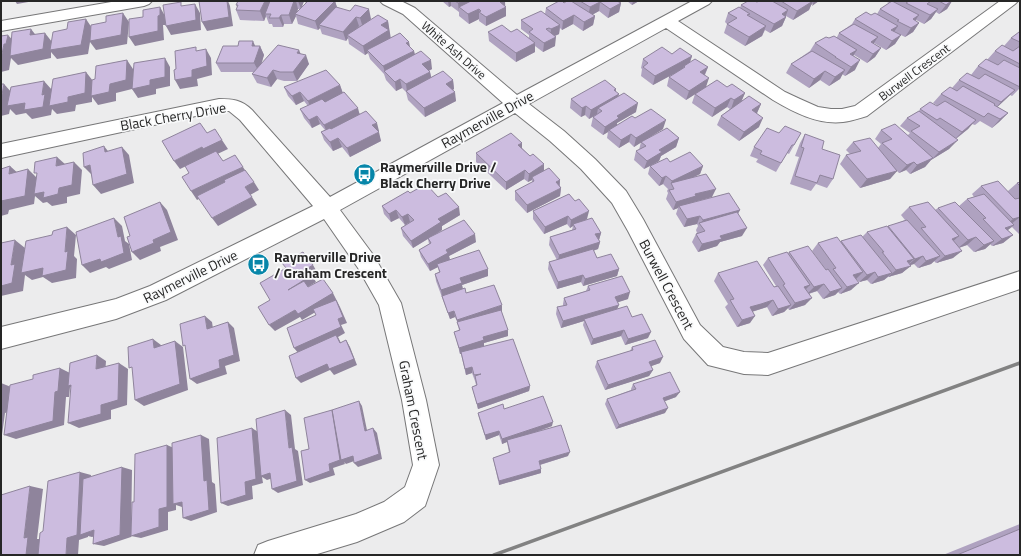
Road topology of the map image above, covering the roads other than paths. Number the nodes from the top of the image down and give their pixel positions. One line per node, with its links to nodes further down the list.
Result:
1 (144, 1): 6 (street)
2 (388, 1): 7 (street, White Ash Drive)
3 (704, 1): 5 (street, Raymerville Drive)
4 (1010, 1): 5 (street, Burwell Crescent)
5 (667, 21): 7 (street, Raymerville Drive)
6 (1, 26)
7 (516, 104): 9 (street, Raymerville Drive); 10 (street, Burwell Crescent)
8 (1, 151): 9 (street, Black Cherry Drive)
9 (327, 208): 11 (street, Raymerville Drive); 12 (street, Graham Crescent)
10 (1020, 280)
11 (1, 338)
12 (268, 555)

